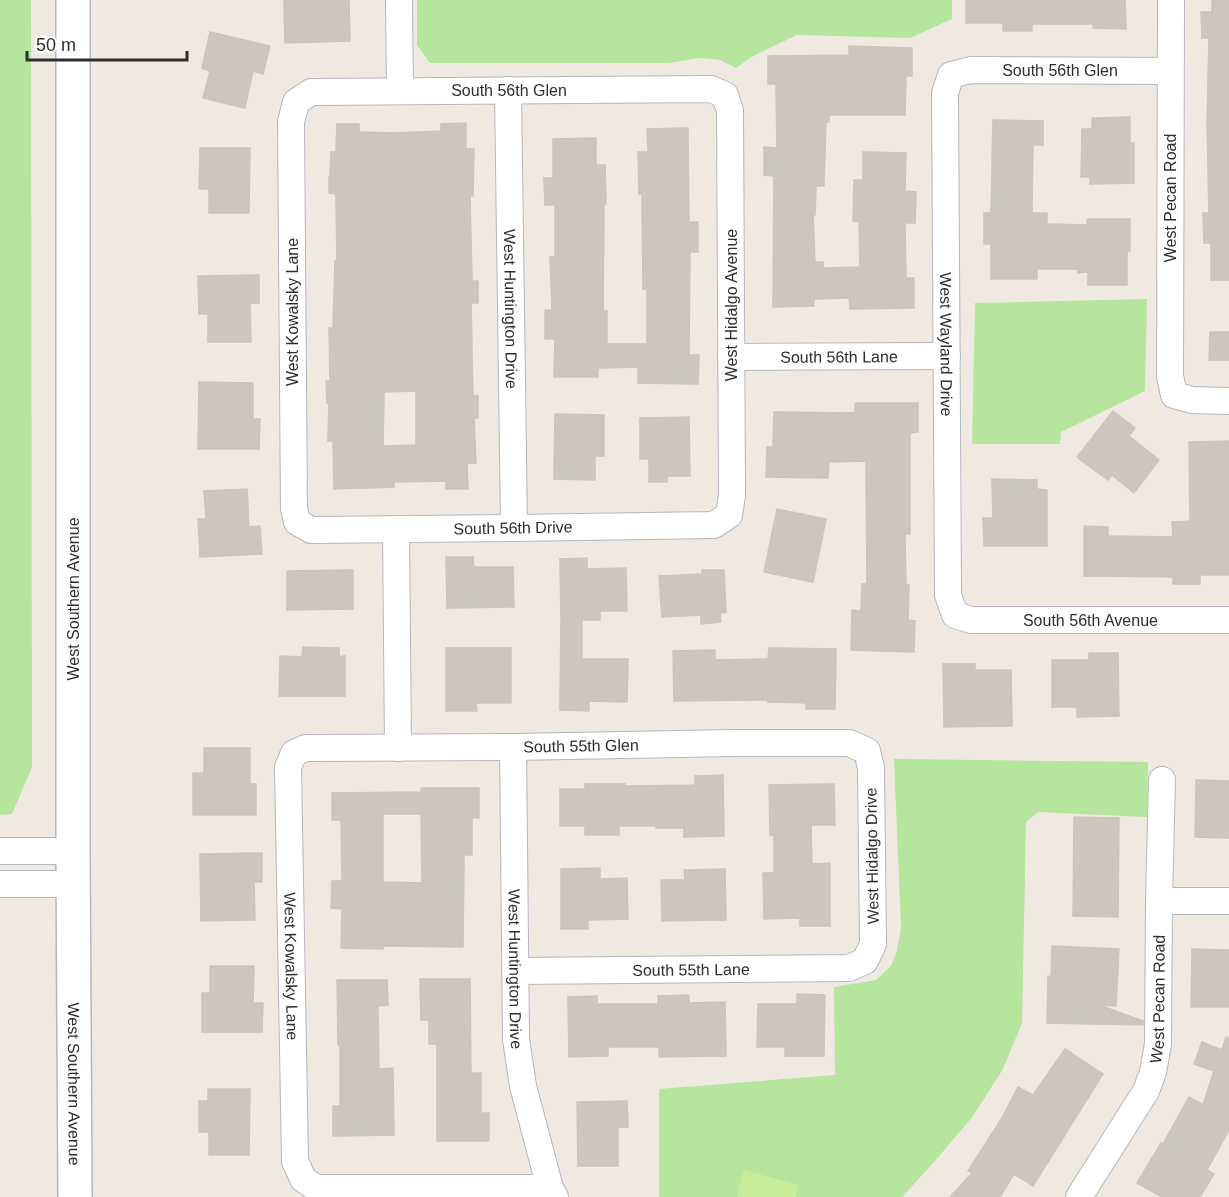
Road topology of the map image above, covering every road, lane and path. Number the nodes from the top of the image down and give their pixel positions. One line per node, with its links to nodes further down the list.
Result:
1 (74, 0): 24 (main road, West Southern Avenue)
2 (399, 0): 7 (street)
3 (1171, 0): 4 (street, West Pecan Road)
4 (1170, 70): 5 (street, South 56th Glen); 12 (street, West Pecan Road)
5 (951, 75): 10 (street, West Wayland Drive)
6 (508, 90): 7 (street, South 56th Glen); 8 (street, South 56th Glen); 15 (street, West Huntington Drive)
7 (400, 91): 9 (street, South 56th Glen)
8 (725, 95): 11 (street, West Hidalgo Avenue)
9 (296, 102): 14 (street, West Kowalsky Lane)
10 (947, 356): 11 (street, South 56th Lane); 17 (street, West Wayland Drive)
11 (731, 357): 13 (street, West Hidalgo Avenue)
12 (1229, 400)
13 (729, 515): 15 (street, South 56th Drive)
14 (297, 522): 16 (street, South 56th Drive)
15 (514, 528): 16 (street, South 56th Drive)
16 (396, 529): 20 (street)
17 (955, 615): 18 (street, South 56th Avenue)
18 (1229, 620)
19 (513, 747): 20 (street, South 55th Glen); 21 (street, South 55th Glen); 31 (street, West Huntington Drive)
20 (398, 748): 22 (street, South 55th Glen)
21 (867, 751): 30 (street, West Hidalgo Drive)
22 (294, 753): 32 (street, West Kowalsky Lane)
23 (1162, 780): 28 (street, West Pecan Road)
24 (73, 850): 25 (street); 27 (main road, West Southern Avenue)
25 (0, 851)
26 (0, 884): 27 (street)
27 (74, 884): 34 (main road, West Southern Avenue)
28 (1159, 901): 29 (street); 33 (street, West Pecan Road)
29 (1229, 901)
30 (865, 961): 31 (street, South 55th Lane)
31 (515, 971): 32 (street, West Huntington Drive)
32 (551, 1194)
33 (1083, 1196)
34 (75, 1197)

